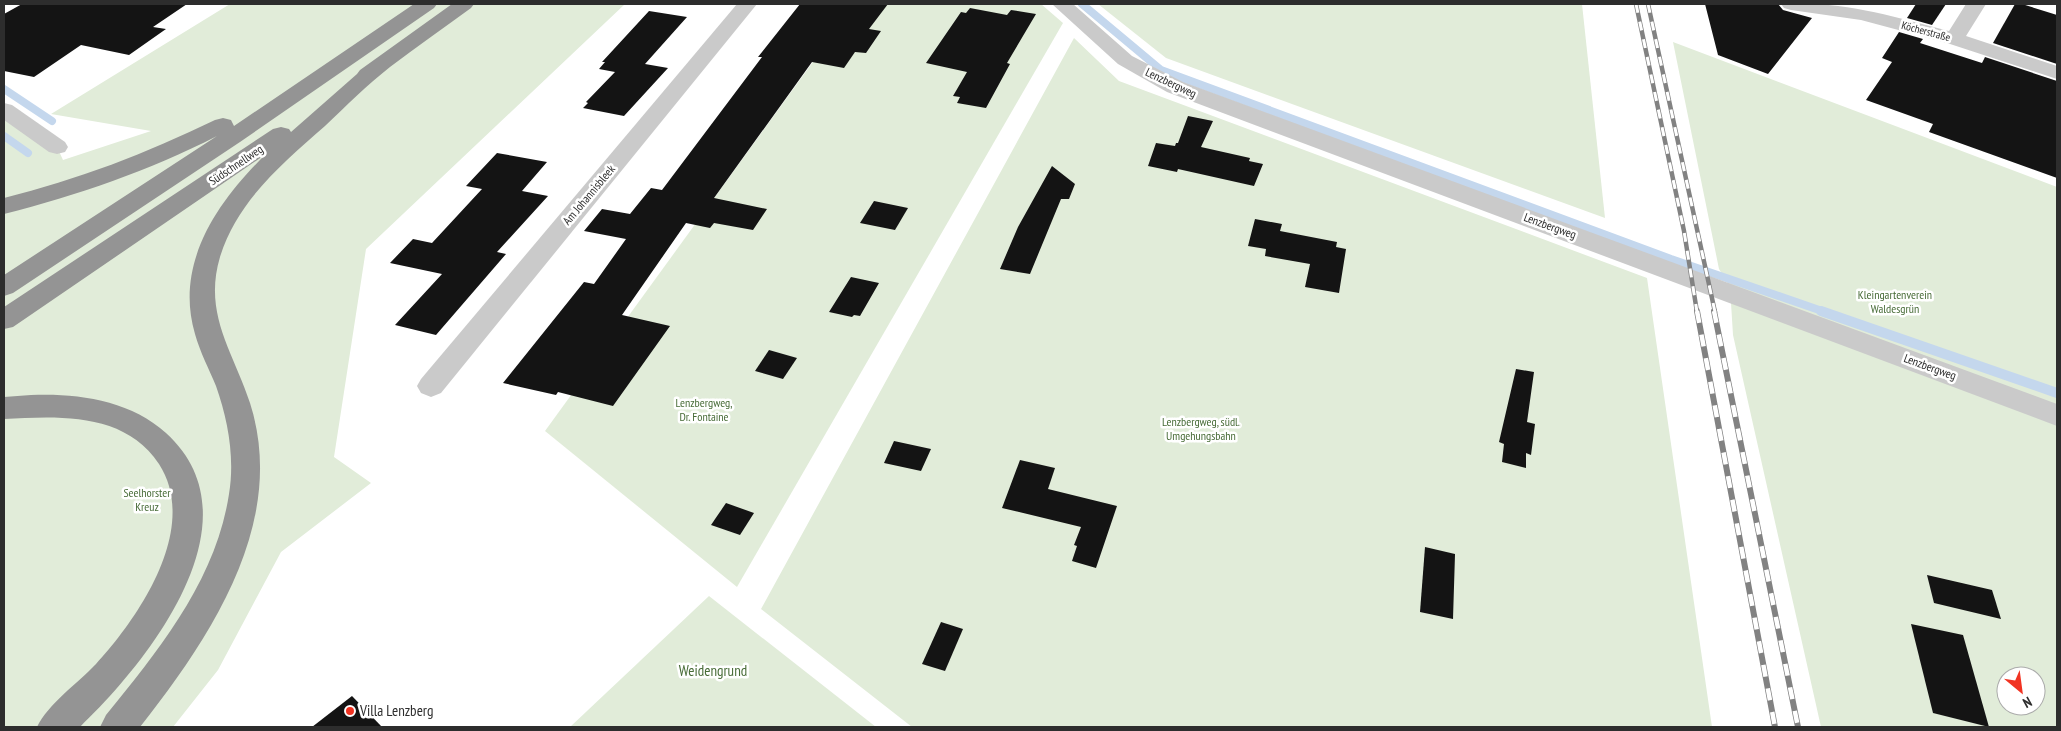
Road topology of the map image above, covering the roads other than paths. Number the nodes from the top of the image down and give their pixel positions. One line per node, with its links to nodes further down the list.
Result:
1 (427, 4): 9 (highway, Südschnellweg)
2 (464, 4): 8 (highway, Südschnellweg)
3 (747, 4): 16 (street, Am Johannisbleek)
4 (1062, 4): 18 (street, Lenzbergweg)
5 (1791, 4): 7 (street, Köcherstraße)
6 (1976, 4): 7 (street)
7 (1954, 39): 10 (street, Köcherstraße)
8 (381, 64): 15 (highway, Südschnellweg); 20 (highway)
9 (329, 71): 13 (highway); 14 (highway, Südschnellweg)
10 (2057, 73)
11 (4, 110): 12 (street)
12 (57, 147)
13 (4, 206)
14 (4, 288)
15 (4, 320)
16 (431, 386)
17 (4, 408): 19 (highway)
18 (2057, 415)
19 (55, 727)
20 (118, 727)

